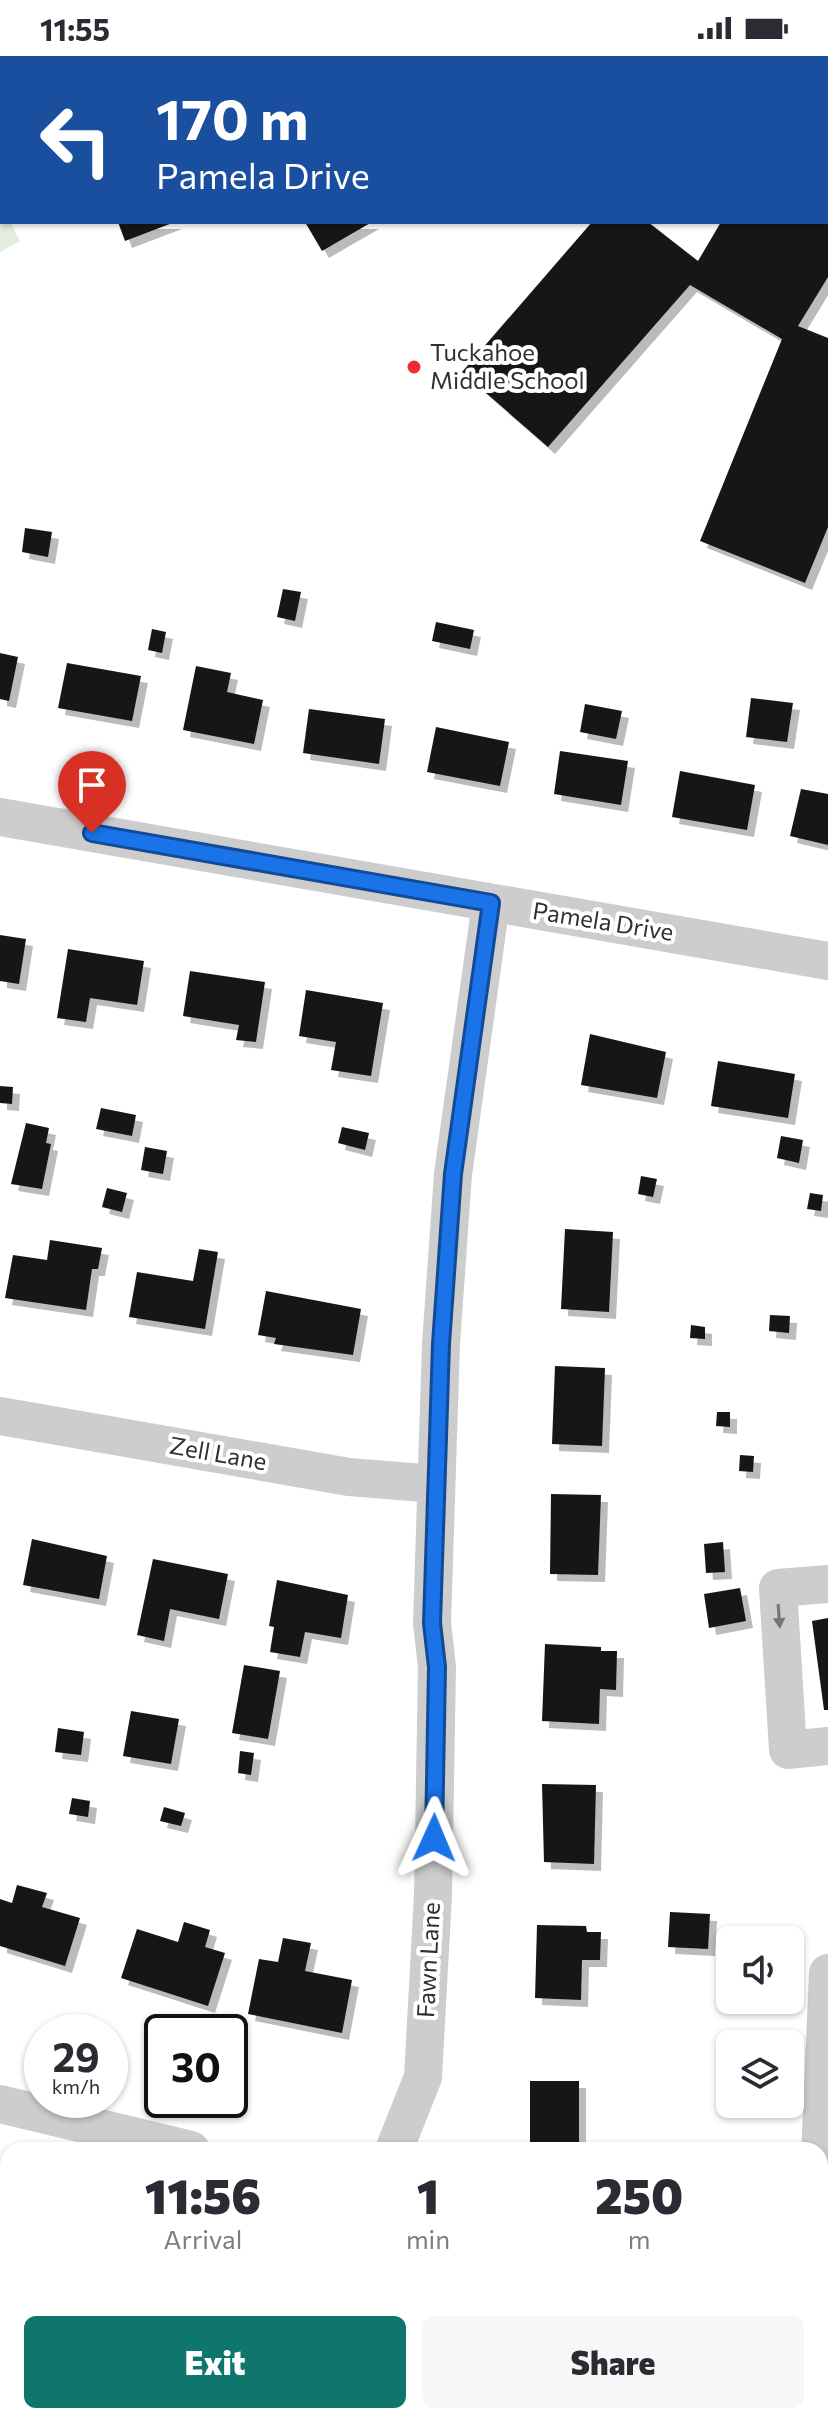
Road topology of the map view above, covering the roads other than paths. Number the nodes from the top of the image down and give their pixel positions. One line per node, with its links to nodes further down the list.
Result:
1 (0, 817): 2 (street, Pamela Drive)
2 (491, 903): 3 (street, Pamela Drive); 5 (street, Fawn Lane)
3 (828, 961)
4 (0, 1416): 5 (street, Zell Lane)
5 (436, 1484): 12 (street, Fawn Lane)
6 (828, 1584): 7 (street, one-way to 7)
7 (828, 1746)
8 (828, 1973): 9 (street)
9 (826, 2039): 13 (street)
10 (0, 2104): 11 (street)
11 (158, 2142)
12 (397, 2142)
13 (821, 2142)

